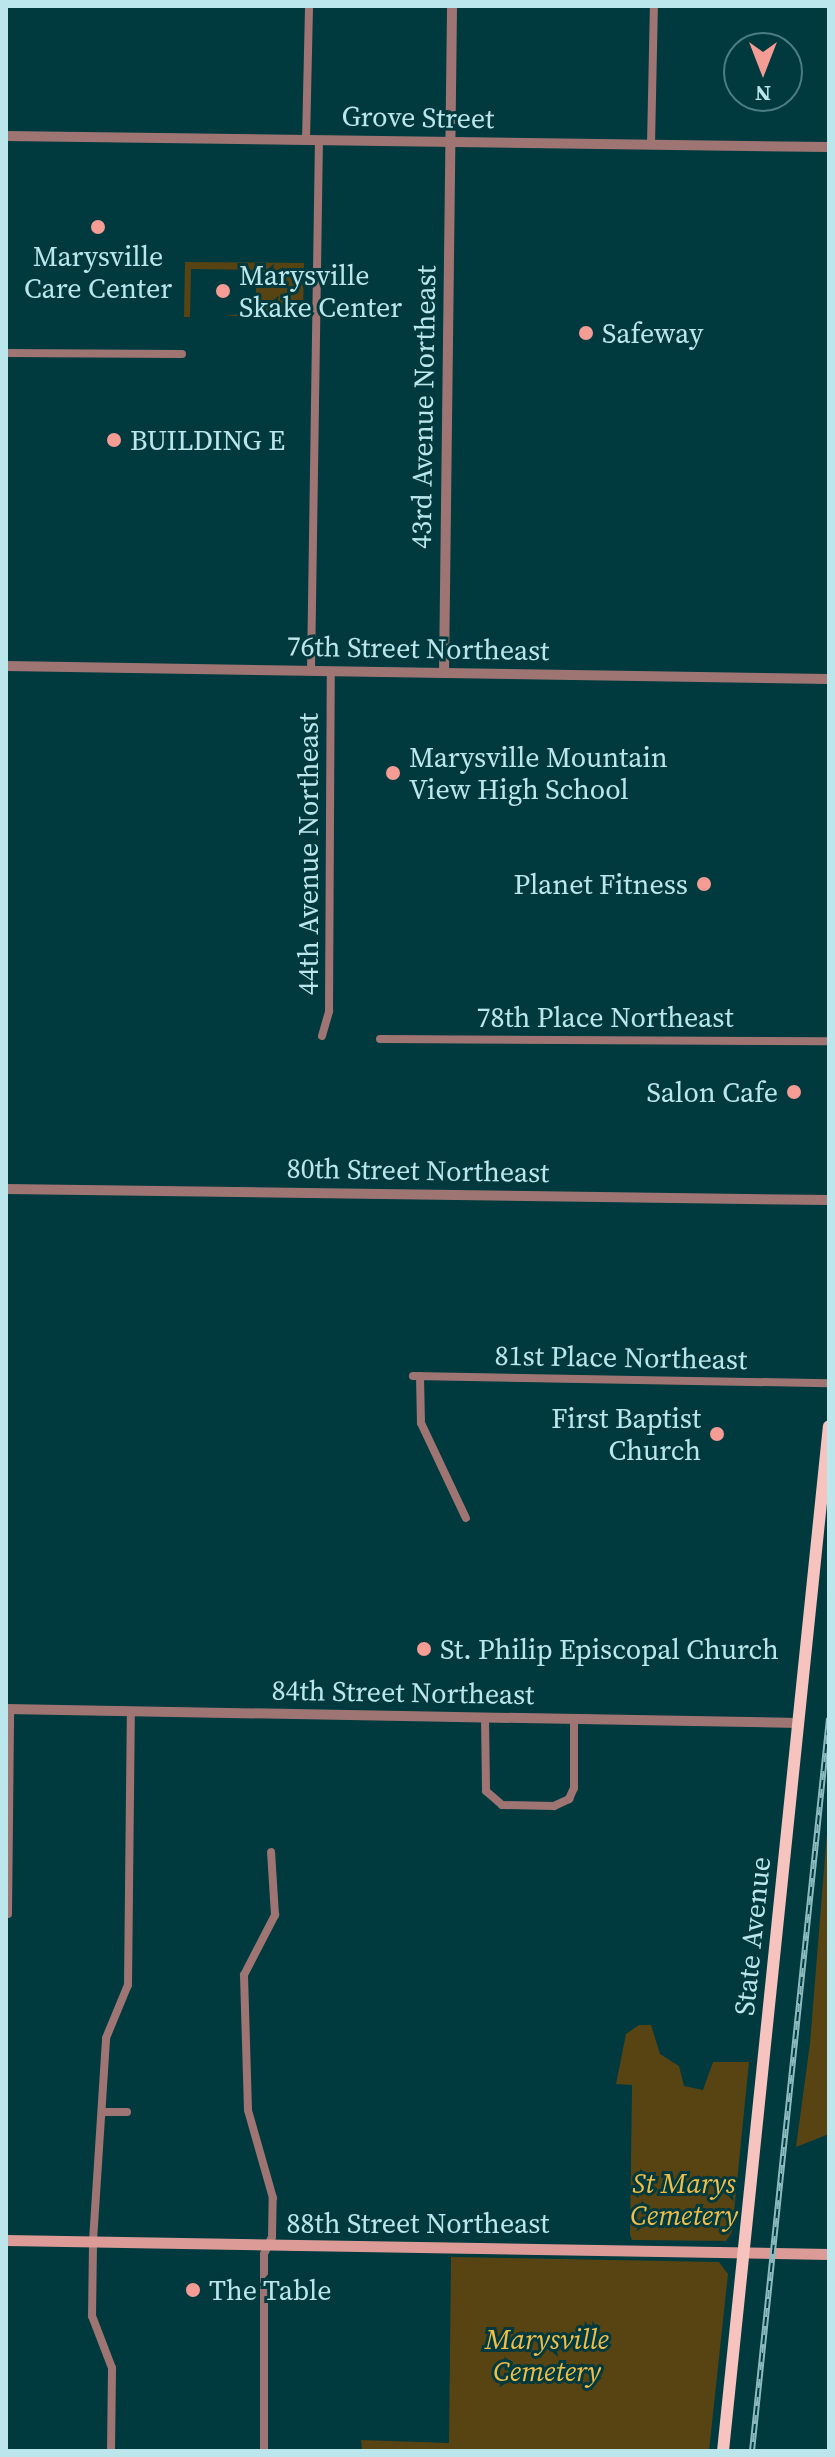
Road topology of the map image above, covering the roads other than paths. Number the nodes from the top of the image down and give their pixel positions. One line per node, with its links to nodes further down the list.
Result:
1 (309, 6): 5 (street)
2 (452, 6): 7 (street, 43rd Avenue Northeast)
3 (654, 6): 8 (street)
4 (6, 136): 5 (street, Grove Street)
5 (306, 140): 6 (street, Grove Street)
6 (319, 140): 7 (street, Grove Street); 13 (street)
7 (451, 142): 8 (street, Grove Street); 15 (street, 43rd Avenue Northeast)
8 (651, 145): 9 (street, Grove Street)
9 (829, 147)
10 (6, 353): 11 (street)
11 (182, 354)
12 (6, 666): 13 (street, 76th Street Northeast)
13 (311, 670): 14 (street, 76th Street Northeast)
14 (331, 671): 15 (street, 76th Street Northeast); 17 (street, 44th Avenue Northeast)
15 (444, 673): 16 (street, 76th Street Northeast)
16 (829, 679)
17 (322, 1036)
18 (380, 1039): 19 (street, 78th Place Northeast)
19 (829, 1041)
20 (6, 1189): 21 (street, 80th Street Northeast)
21 (829, 1200)
22 (829, 1383): 24 (street, 81st Place Northeast)
23 (829, 1426): 29 (main road, State Avenue)
24 (466, 1518)
25 (8, 1709): 26 (street, 84th Street Northeast); 31 (street)
26 (131, 1711): 27 (street, 84th Street Northeast); 33 (street)
27 (485, 1717): 28 (street, 84th Street Northeast); 28 (street)
28 (574, 1719): 29 (street, 84th Street Northeast)
29 (798, 1723): 38 (main road, State Avenue)
30 (271, 1852): 37 (street)
31 (7, 1884): 32 (street)
32 (8, 1914)
33 (102, 2112): 34 (street); 36 (street)
34 (127, 2112)
35 (6, 2240): 36 (main road, 88th Street Northeast)
36 (93, 2241): 37 (main road, 88th Street Northeast); 40 (street)
37 (267, 2246): 38 (main road, 88th Street Northeast); 41 (street)
38 (744, 2251): 39 (main road, 88th Street Northeast); 42 (main road, State Avenue)
39 (829, 2254)
40 (111, 2451)
41 (264, 2451)
42 (723, 2451)

